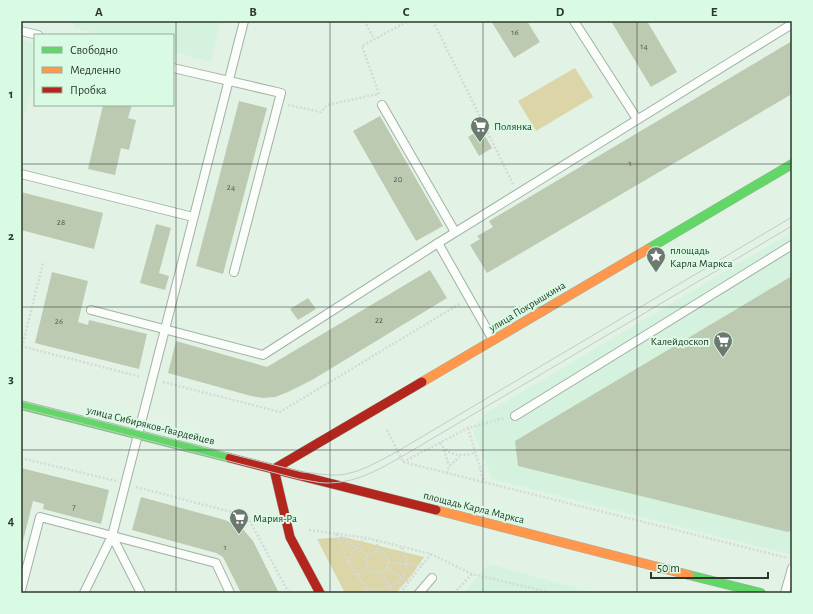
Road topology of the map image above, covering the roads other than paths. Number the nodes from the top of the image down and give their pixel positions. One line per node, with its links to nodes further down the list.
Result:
1 (244, 21): 7 (lane)
2 (574, 21): 9 (lane)
3 (792, 24): 9 (lane)
4 (21, 31): 5 (lane)
5 (34, 34)
6 (174, 68): 7 (lane)
7 (228, 81): 12 (lane); 16 (lane)
8 (382, 105): 13 (lane)
9 (637, 119): 13 (lane)
10 (792, 164): 19 (main road, улица Покрышкина)
11 (21, 174): 12 (lane)
12 (193, 217): 18 (lane)
13 (455, 232): 14 (lane)
14 (438, 243): 18 (lane); 19 (lane)
15 (792, 246): 21 (lane)
16 (234, 272)
17 (90, 310): 18 (lane)
18 (165, 329): 22 (lane)
19 (493, 340): 23 (main road, улица Покрышкина)
20 (21, 405): 22 (main road, улица Сибиряков-Гвардейцев)
21 (515, 416)
22 (137, 434): 23 (main road, улица Сибиряков-Гвардейцев); 24 (lane)
23 (274, 469): 31 (main road); 33 (main road, площадь Карла Маркса)
24 (112, 536): 27 (lane); 28 (lane); 29 (lane); 30 (lane)
25 (792, 568): 34 (lane)
26 (432, 578): 32 (lane)
27 (21, 590)
28 (84, 593)
29 (141, 593)
30 (230, 593)
31 (320, 593)
32 (419, 593)
33 (761, 593)
34 (785, 593)

